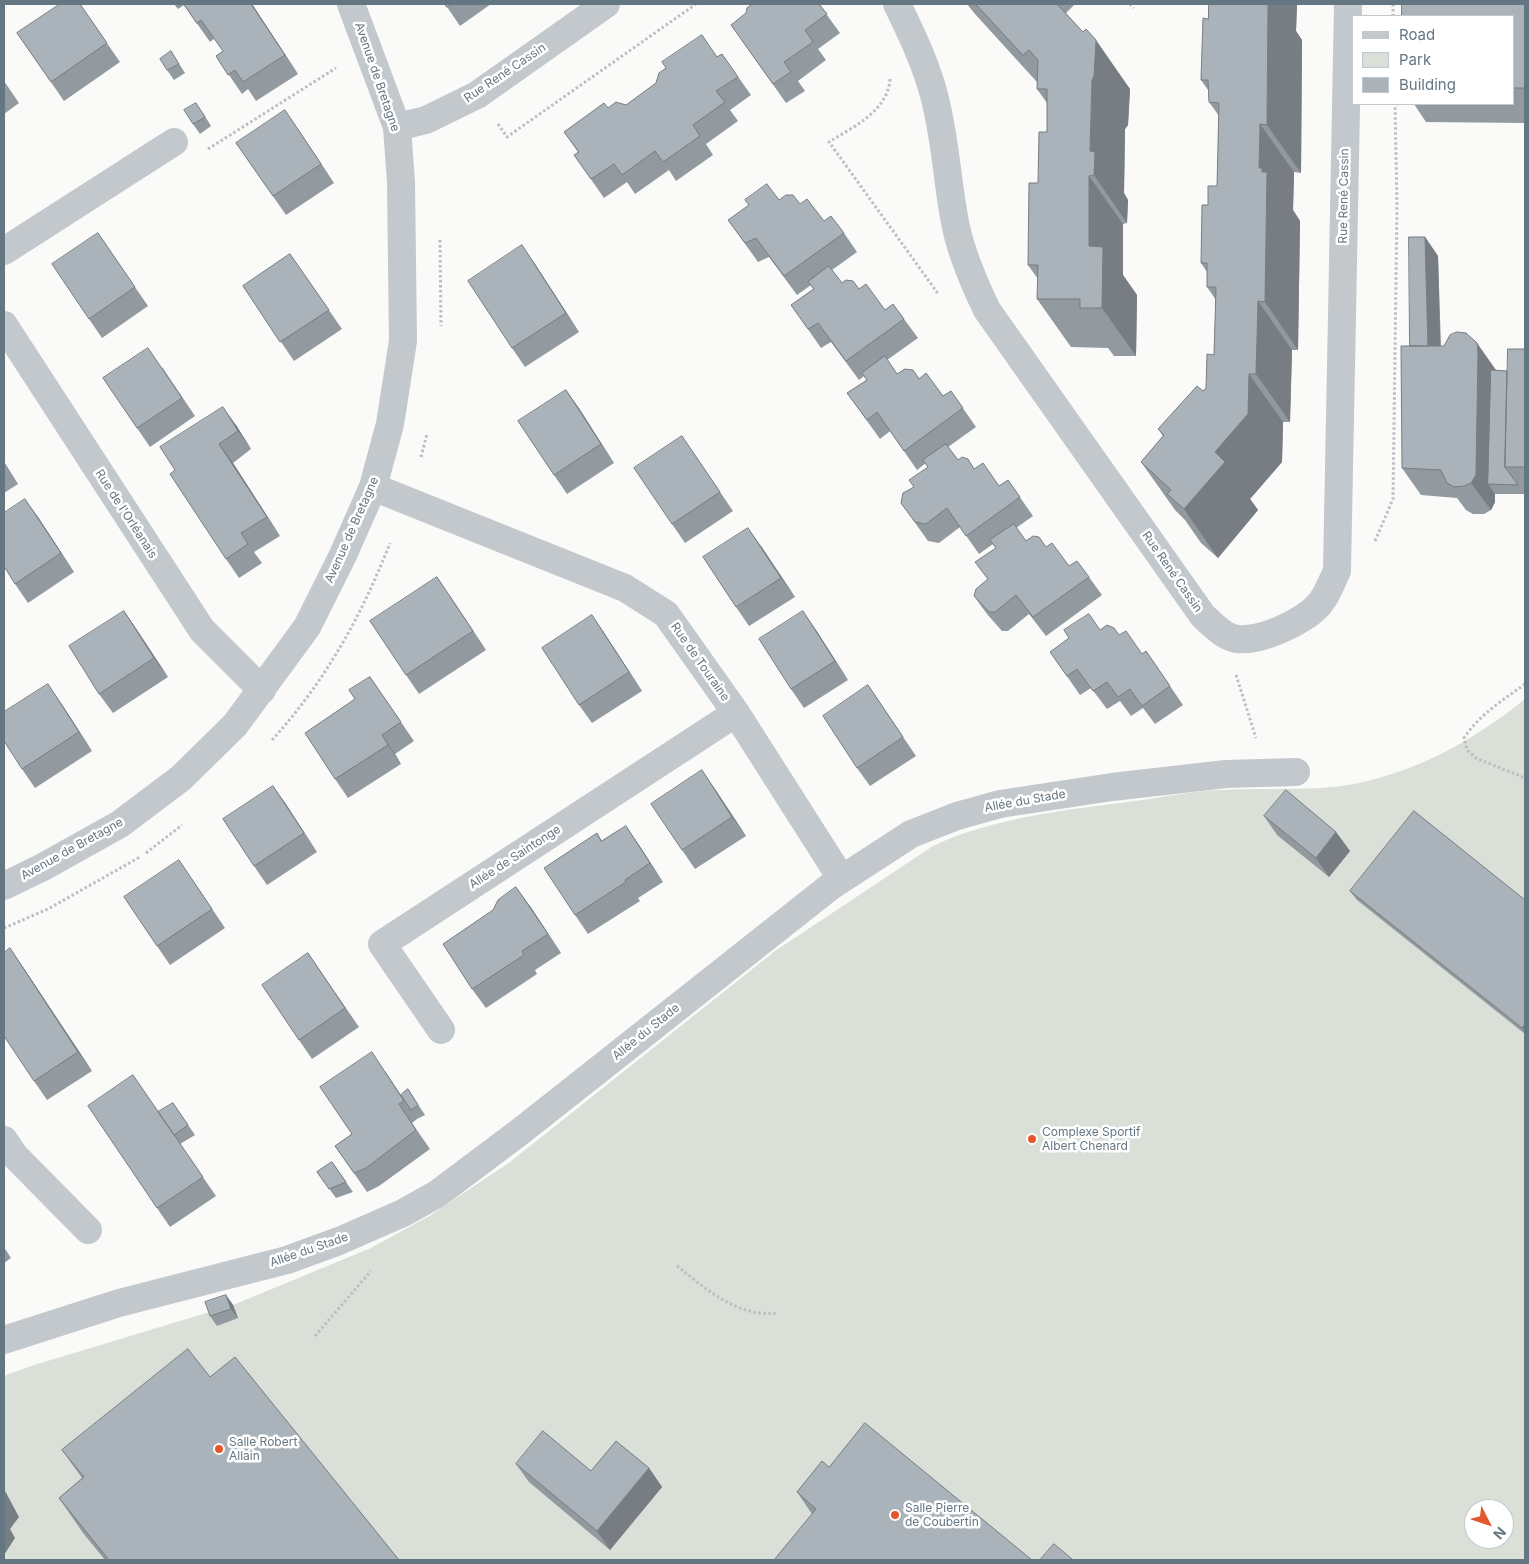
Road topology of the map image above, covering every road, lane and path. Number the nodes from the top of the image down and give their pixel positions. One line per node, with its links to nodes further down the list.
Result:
1 (351, 4): 12 (street, Avenue de Bretagne)
2 (606, 4): 10 (street, Rue René Cassin)
3 (696, 4): 10 (path)
4 (896, 4): 6 (street, Rue René Cassin)
5 (1130, 4): 7 (path)
6 (1348, 4)
7 (1134, 8)
8 (335, 58): 13 (path)
9 (891, 70): 15 (path)
10 (477, 95): 12 (street, Rue René Cassin)
11 (1395, 105): 18 (path)
12 (397, 127): 17 (street, Avenue de Bretagne)
13 (174, 142): 14 (street)
14 (4, 251)
15 (940, 297)
16 (4, 325): 21 (street, Rue de l'Orléanais)
17 (373, 487): 21 (street, Avenue de Bretagne); 22 (street, Rue de Touraine)
18 (1374, 543)
19 (1234, 668): 24 (path)
20 (1525, 684): 25 (path)
21 (262, 690): 27 (street, Avenue de Bretagne)
22 (736, 713): 26 (street, Rue de Touraine); 28 (street, Allée de Saintonge)
23 (1296, 772): 24 (street, Allée du Stade)
24 (1267, 773): 26 (street, Allée du Stade)
25 (1525, 778)
26 (842, 878): 35 (street, Allée du Stade)
27 (4, 886)
28 (441, 1030)
29 (4, 1140): 30 (street)
30 (88, 1230)
31 (677, 1266): 33 (path)
32 (371, 1271): 34 (path)
33 (778, 1313)
34 (315, 1336)
35 (4, 1340)

